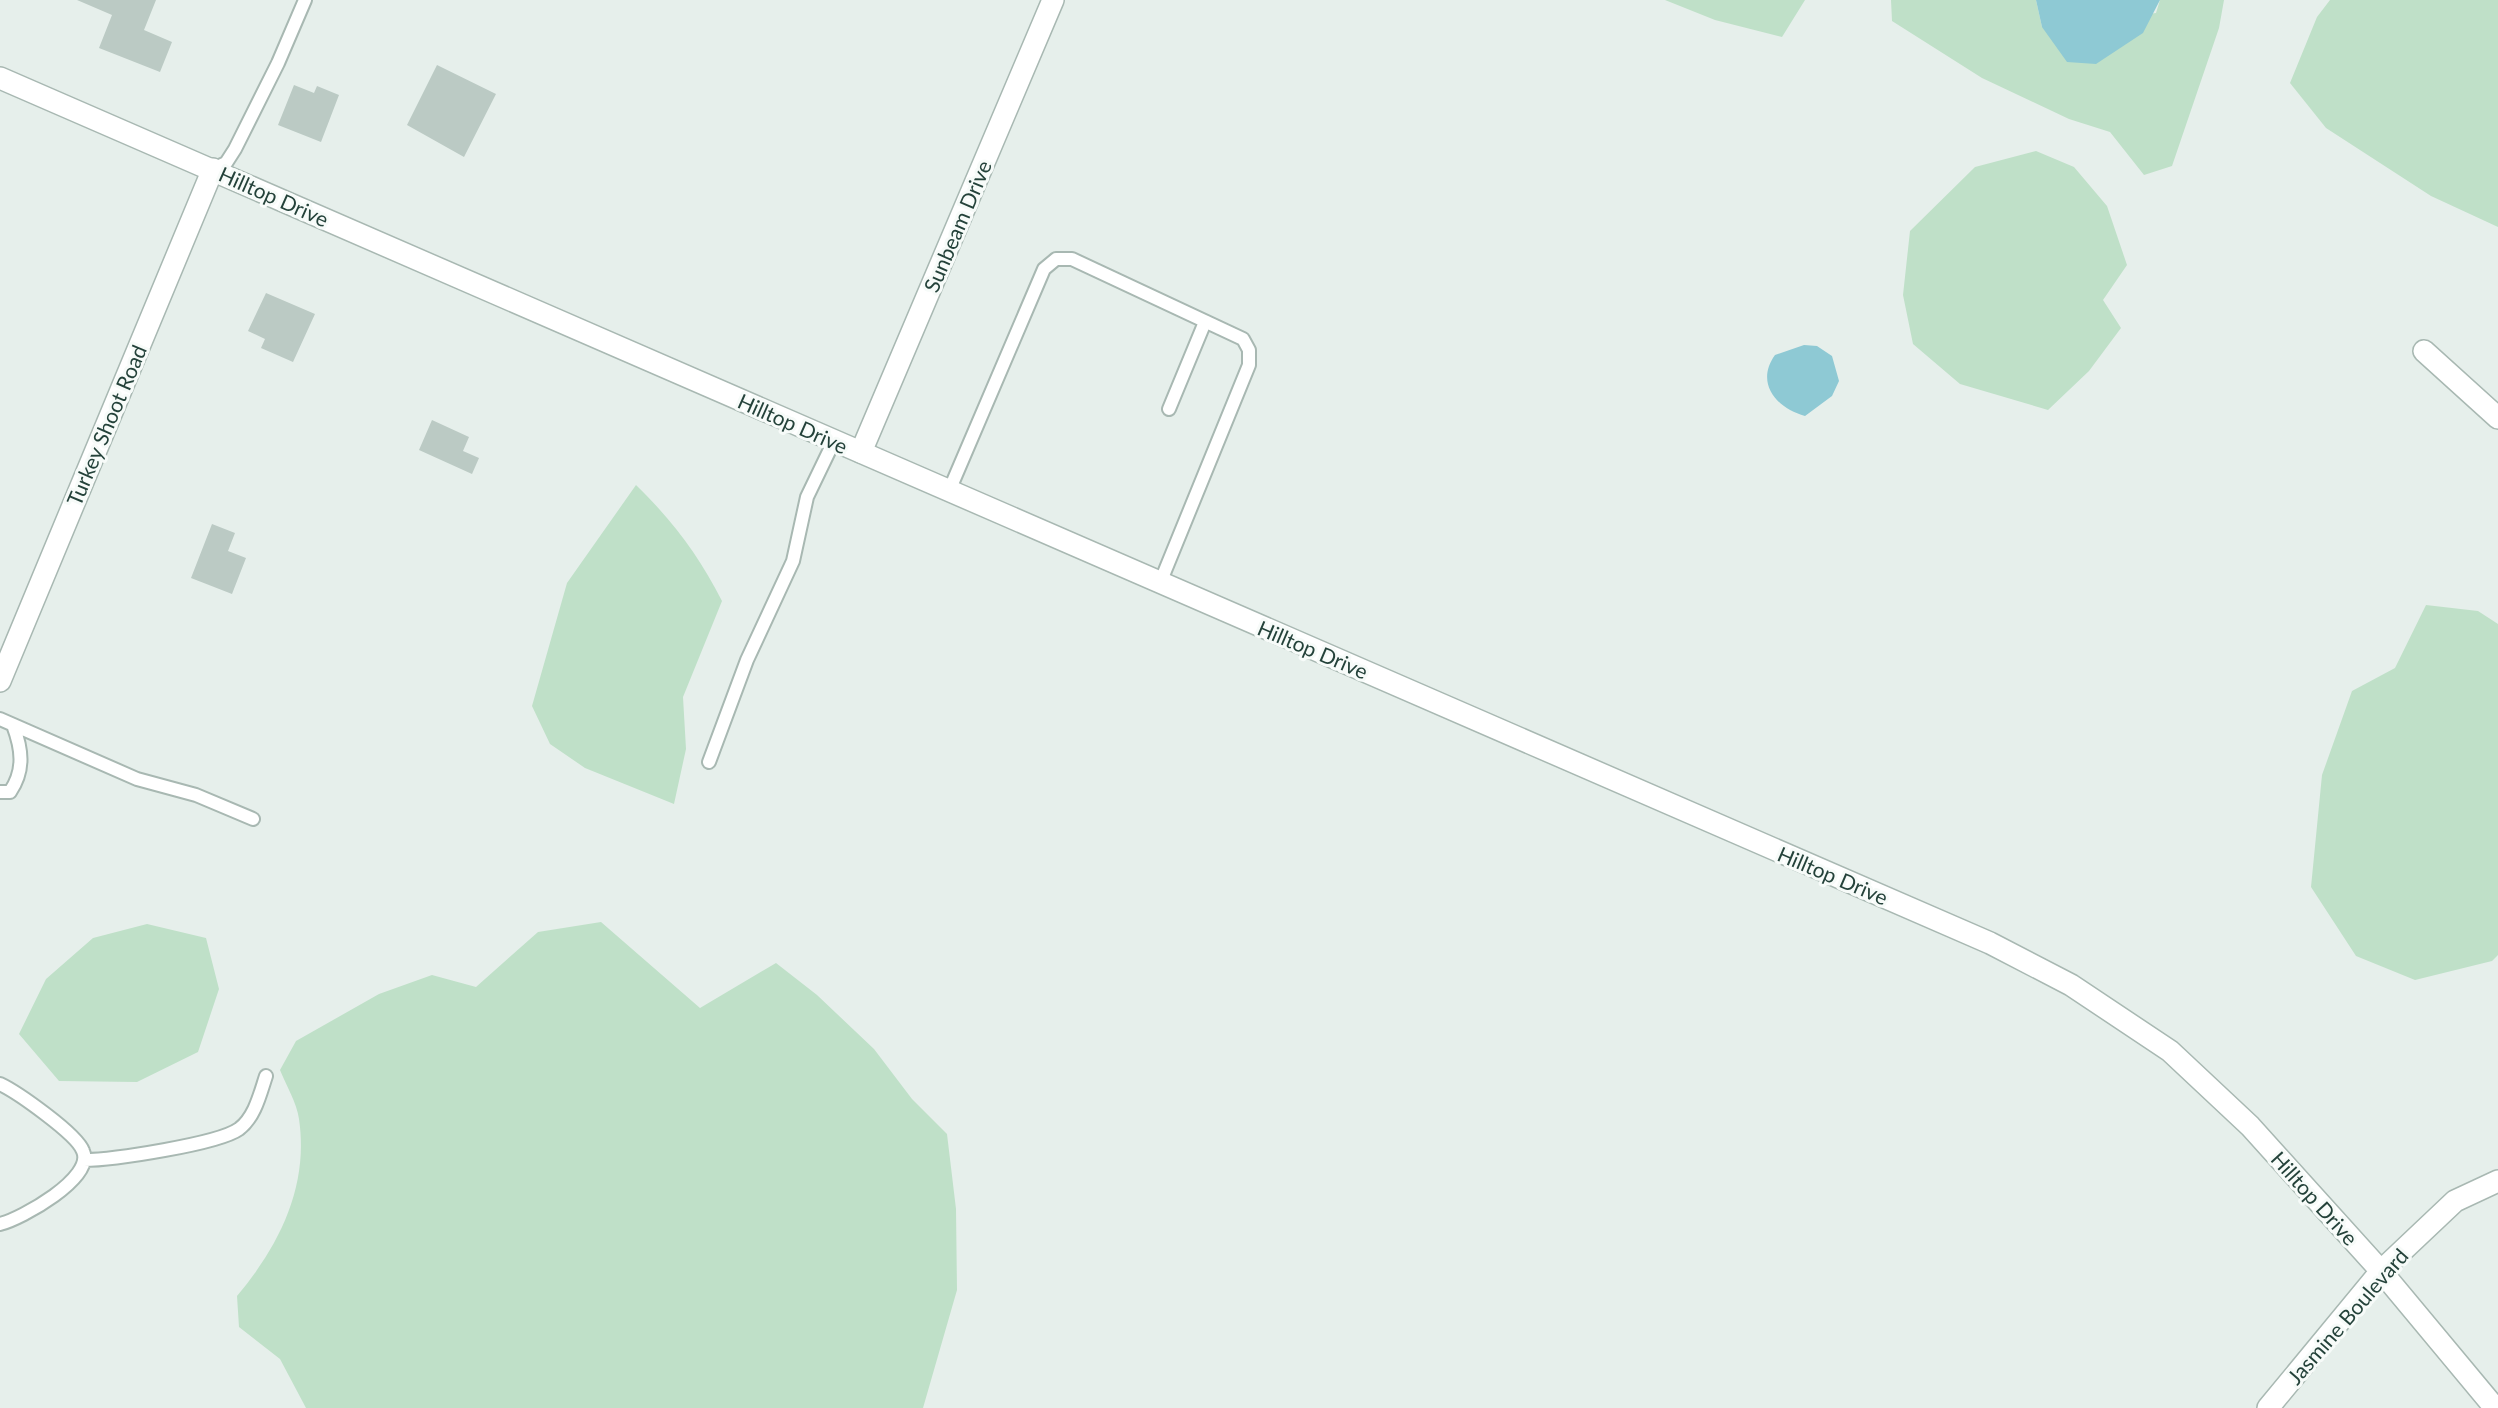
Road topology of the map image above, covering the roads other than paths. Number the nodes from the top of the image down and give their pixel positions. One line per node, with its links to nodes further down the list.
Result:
1 (305, 0): 4 (lane)
2 (1054, 0): 10 (street, Sunbeam Drive)
3 (0, 78): 4 (street, Hilltop Drive)
4 (213, 169): 9 (street, Hilltop Drive); 13 (street, Turkey Shoot Road)
5 (1205, 321): 7 (lane); 11 (lane); 12 (lane)
6 (2424, 351): 8 (street)
7 (1169, 409)
8 (2498, 418)
9 (834, 441): 10 (street, Hilltop Drive); 16 (lane)
10 (861, 452): 11 (street, Hilltop Drive)
11 (948, 491): 12 (street, Hilltop Drive)
12 (1160, 583): 24 (street, Hilltop Drive)
13 (0, 681)
14 (0, 719): 15 (lane)
15 (13, 725): 17 (lane); 18 (lane)
16 (709, 762)
17 (0, 792)
18 (253, 819)
19 (266, 1076): 21 (lane)
20 (0, 1084): 21 (lane)
21 (84, 1160): 23 (lane)
22 (2498, 1181): 24 (street, Jasmine Boulevard)
23 (0, 1224)
24 (2381, 1271): 25 (street, Jasmine Boulevard); 26 (street, Hilltop Drive)
25 (2268, 1408)
26 (2496, 1408)

